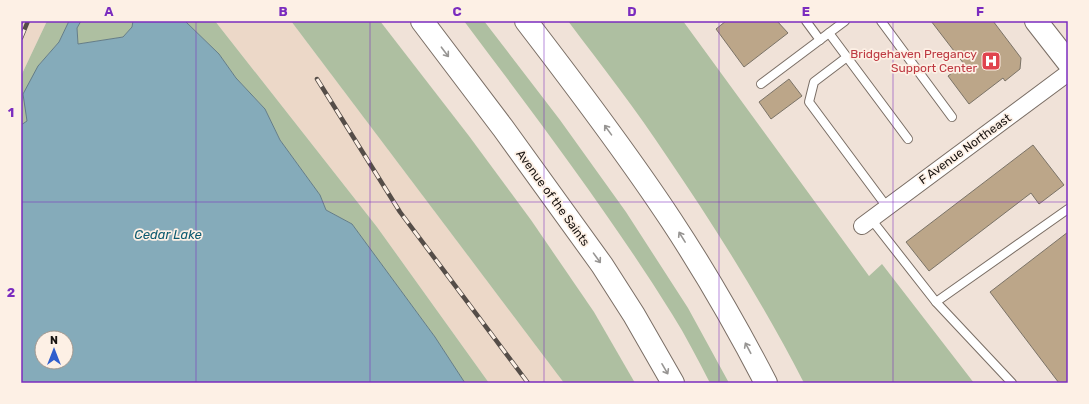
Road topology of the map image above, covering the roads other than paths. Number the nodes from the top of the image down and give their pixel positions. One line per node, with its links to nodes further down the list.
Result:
1 (422, 21): 19 (main road, Avenue of the Saints, one-way to 19)
2 (526, 21): 20 (main road, one-way to 2)
3 (806, 21): 8 (lane)
4 (845, 21): 7 (lane)
5 (881, 21): 13 (lane)
6 (1036, 21): 10 (main road)
7 (829, 33): 8 (lane); 9 (lane)
8 (820, 40): 12 (lane)
9 (847, 58): 14 (lane); 15 (lane)
10 (1068, 62)
11 (1068, 73): 15 (street, F Avenue Northeast)
12 (761, 84)
13 (952, 117)
14 (908, 139)
15 (887, 207): 17 (street, F Avenue Northeast)
16 (1068, 209): 18 (lane)
17 (867, 222): 18 (lane)
18 (936, 302): 21 (lane)
19 (673, 383)
20 (766, 383)
21 (1012, 383)

